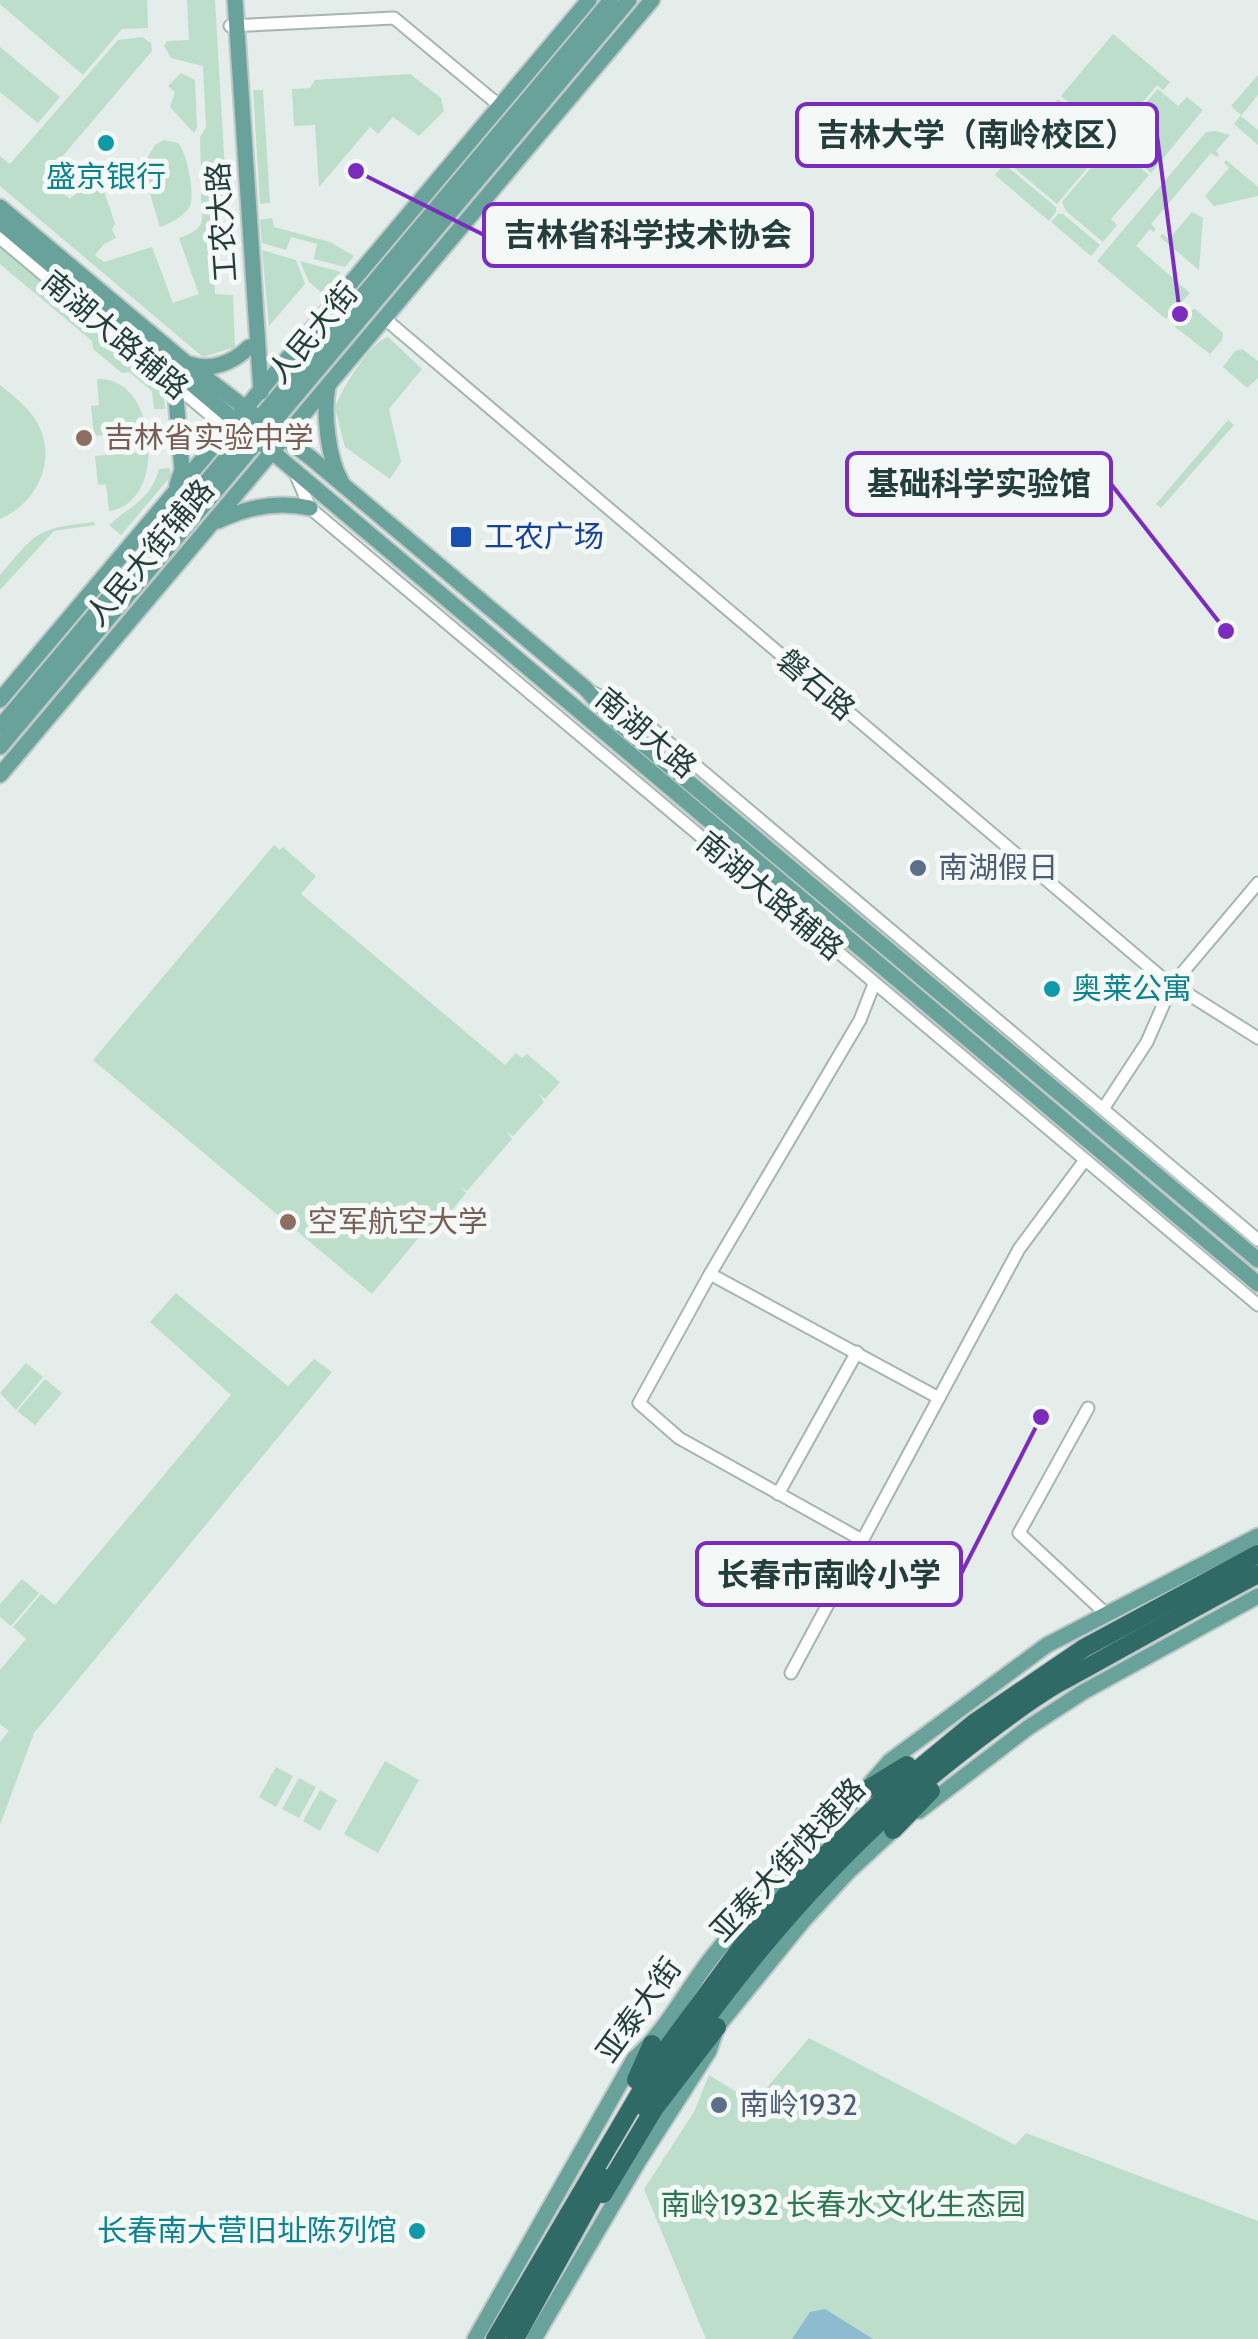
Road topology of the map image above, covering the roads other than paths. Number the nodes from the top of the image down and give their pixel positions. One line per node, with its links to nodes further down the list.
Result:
1 (232, 0): 6 (main road, 工农大路)
2 (588, 0): 7 (main road)
3 (611, 0): 17 (main road, 人民大街)
4 (629, 0): 17 (main road, 人民大街)
5 (652, 0): 11 (main road, 人民大街辅路)
6 (233, 26): 7 (street); 12 (main road, 工农大路)
7 (500, 106): 13 (main road)
8 (0, 207): 14 (main road, 南湖大路)
9 (0, 222): 17 (main road, 南湖大路)
10 (0, 238): 16 (street, 南湖大路辅路)
11 (384, 318): 15 (main road, 人民大街辅路); 33 (street, 磐石路)
12 (254, 347): 13 (main road); 14 (main road); 17 (main road, 工农大路)
13 (294, 351): 17 (main road)
14 (185, 362): 17 (main road, 南湖大路)
15 (329, 383): 19 (main road, 人民大街辅路); 22 (main road)
16 (175, 386): 17 (street, 南湖大路辅路); 23 (main road)
17 (255, 412): 18 (main road, 工农大路); 18 (main road, 南湖大路); 19 (main road, 南湖大路); 23 (main road)
18 (253, 437): 20 (main road, 南湖大路); 28 (main road); 29 (main road)
19 (284, 437): 20 (main road, 人民大街辅路); 22 (main road, 南湖大路)
20 (271, 453): 21 (main road, 南湖大路); 25 (main road, 人民大街辅路)
21 (296, 475): 24 (street, 南湖大路辅路); 40 (main road, 南湖大路)
22 (346, 488): 26 (main road, 南湖大路)
23 (170, 498): 27 (main road)
24 (310, 508): 25 (main road); 32 (street, 南湖大路辅路)
25 (204, 532): 30 (main road, 人民大街辅路)
26 (585, 688): 35 (street, 南湖大路辅路); 38 (main road, 南湖大路)
27 (0, 700)
28 (0, 728)
29 (0, 747)
30 (0, 775)
31 (1258, 883): 33 (street)
32 (874, 984): 36 (street, 南湖大路辅路); 39 (street)
33 (1172, 985): 34 (street, 磐石路); 35 (street)
34 (1258, 1038)
35 (1104, 1109): 37 (street, 南湖大路辅路)
36 (1085, 1160): 41 (street, 南湖大路辅路); 43 (street)
37 (1258, 1240)
38 (1258, 1260)
39 (710, 1274): 42 (street); 45 (street)
40 (1258, 1284)
41 (1258, 1305)
42 (856, 1352): 43 (street); 45 (street)
43 (939, 1398): 47 (street)
44 (1088, 1408): 51 (street)
45 (778, 1494): 47 (street)
46 (1258, 1536): 51 (main road, 亚泰大街)
47 (862, 1540): 54 (street)
48 (1258, 1554): 52 (highway, 亚泰大街快速路)
49 (1258, 1574): 52 (highway, 亚泰大街快速路)
50 (1258, 1596): 56 (main road)
51 (1105, 1612): 55 (main road, 亚泰大街)
52 (1088, 1656): 53 (highway, 亚泰大街快速路)
53 (1064, 1672): 55 (highway); 56 (highway); 59 (highway, 亚泰大街快速路)
54 (791, 1674)
55 (863, 1792): 58 (main road, 亚泰大街)
56 (893, 1830): 57 (main road)
57 (717, 2028): 59 (highway); 63 (main road)
58 (652, 2044): 59 (highway); 60 (main road, 亚泰大街)
59 (559, 2244): 61 (highway, 亚泰大街快速路); 62 (highway, 亚泰大街快速路)
60 (475, 2339)
61 (495, 2339)
62 (515, 2339)
63 (534, 2339)

